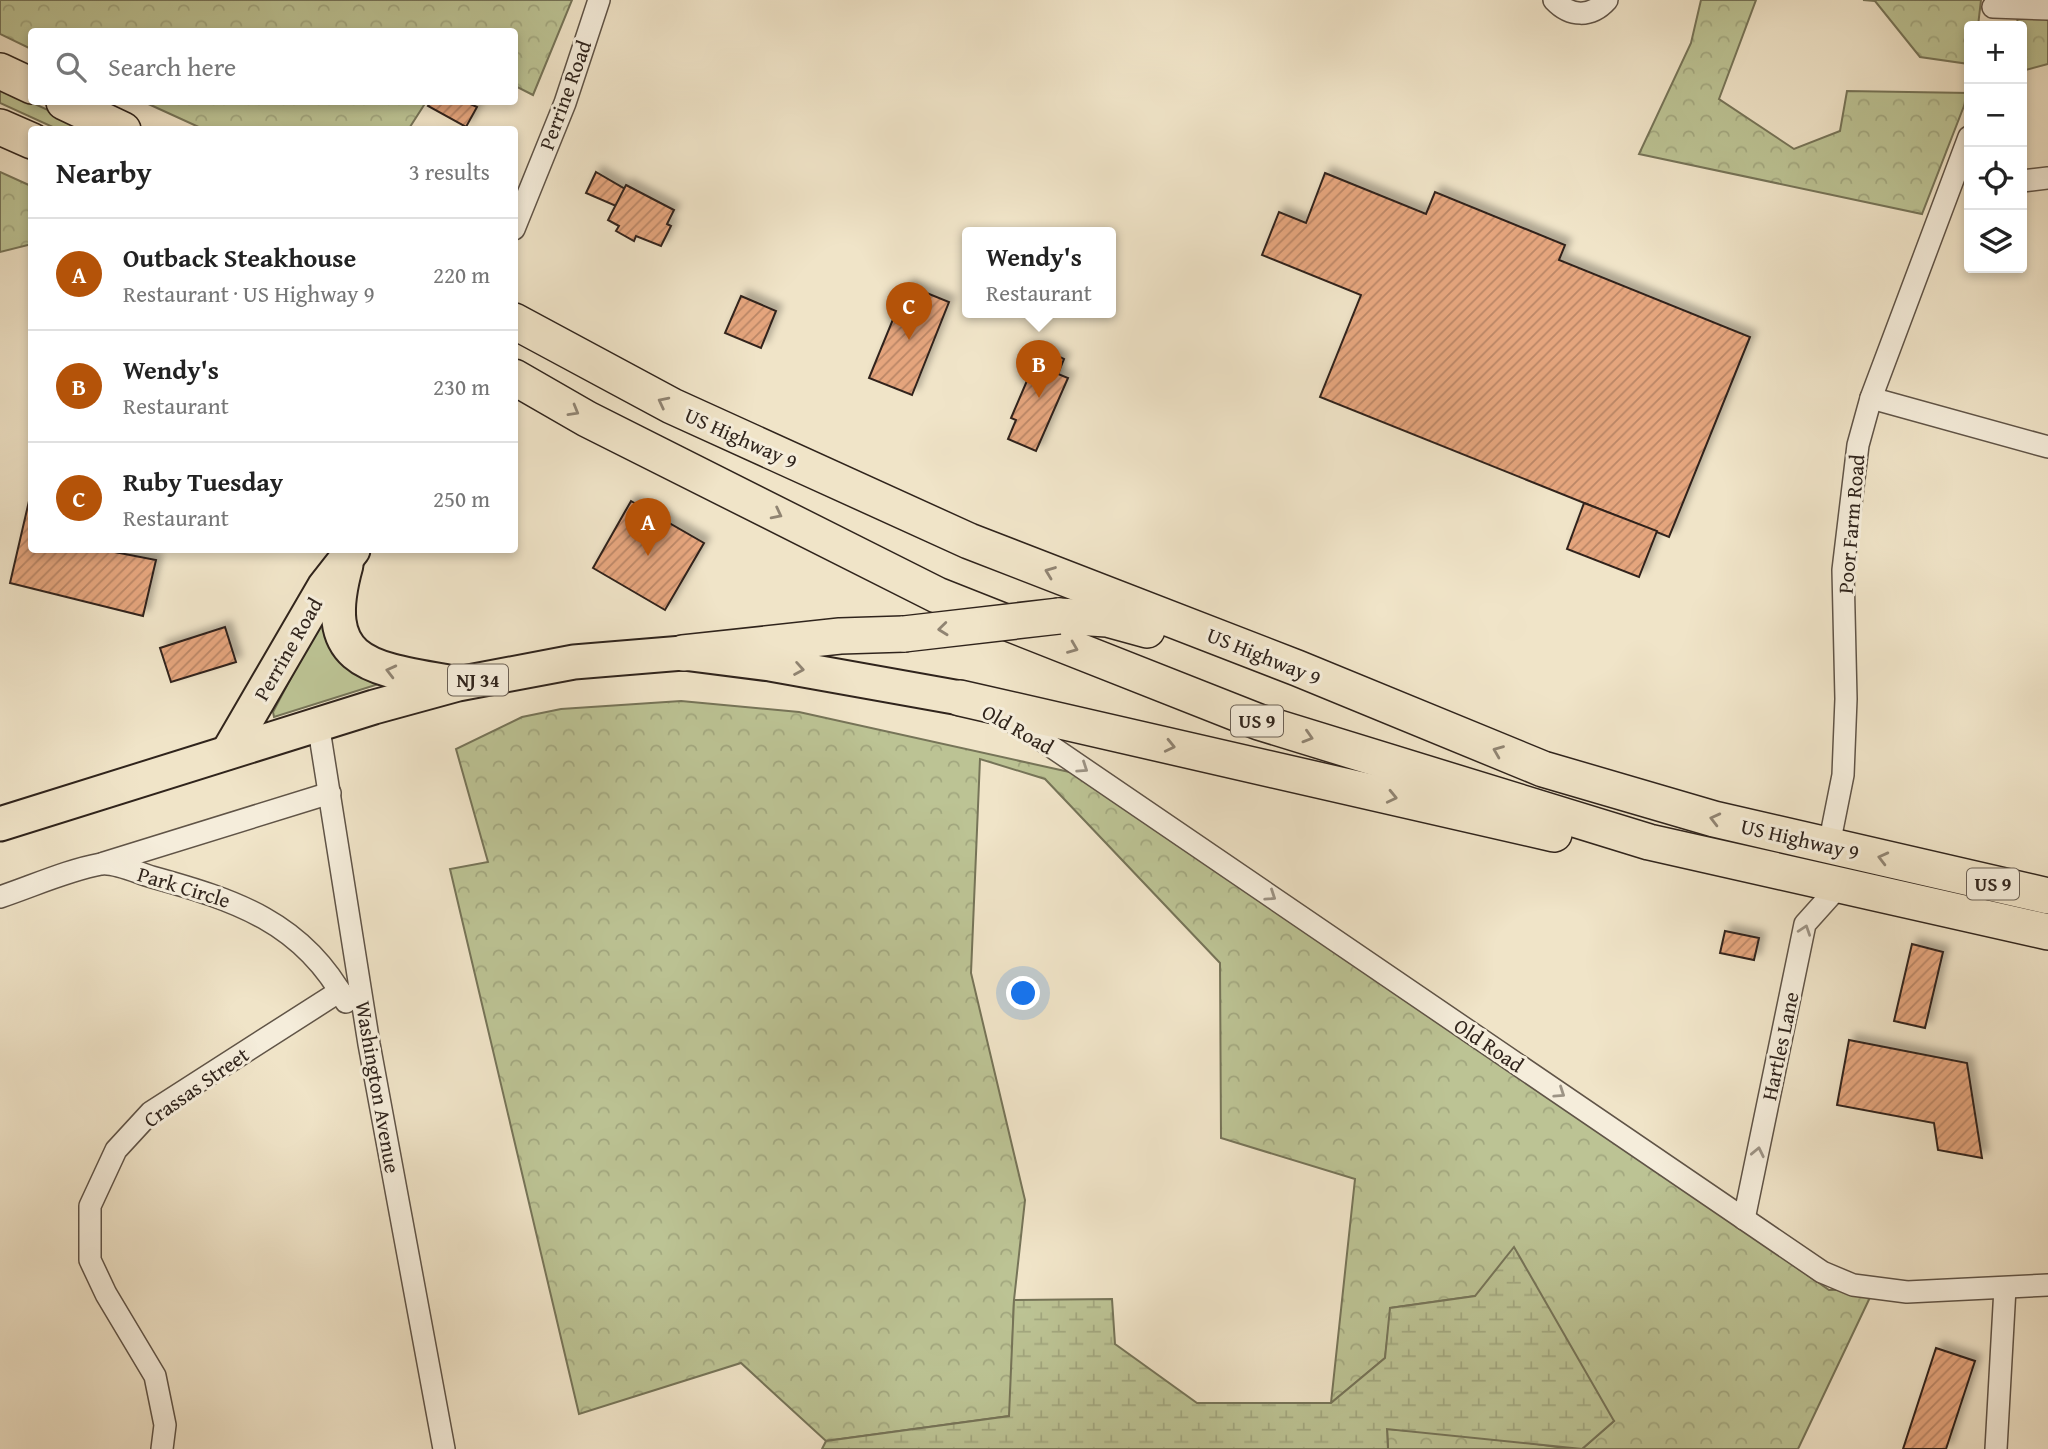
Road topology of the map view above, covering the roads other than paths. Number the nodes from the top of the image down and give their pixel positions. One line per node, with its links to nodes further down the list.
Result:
1 (599, 0): 16 (street, Perrine Road)
2 (1554, 0): 3 (street)
3 (1606, 0)
4 (2048, 9): 5 (street)
5 (1993, 11)
6 (0, 71): 7 (highway)
7 (28, 84)
8 (70, 105): 9 (highway)
9 (115, 126)
10 (0, 127): 11 (highway)
11 (28, 139)
12 (1967, 147): 13 (street, Poor Farm Road)
13 (1962, 173): 19 (street, Poor Farm Road)
14 (2048, 178): 15 (street)
15 (2027, 180)
16 (518, 219)
17 (518, 323): 23 (highway, US Highway 9 / US 9, one-way to 17)
18 (518, 379): 30 (highway, US Highway 9 / US 9, one-way to 30)
19 (1871, 398): 20 (street); 31 (street, Poor Farm Road)
20 (2048, 447)
21 (350, 555): 24 (main road, one-way to 21); 27 (main road, Perrine Road)
22 (683, 653): 23 (highway, one-way to 22, bridge); 24 (main road, NJ 34); 25 (main road, one-way to 25)
23 (1297, 668): 31 (highway, US Highway 9 / US 9, one-way to 23)
24 (458, 684): 26 (main road, NJ 34)
25 (960, 698): 30 (highway, one-way to 30); 39 (street, Old Road, one-way to 39)
26 (318, 723): 27 (main road, NJ 34); 28 (street, Washington Avenue)
27 (228, 752): 29 (main road, NJ 34)
28 (330, 793): 32 (street); 38 (street, Washington Avenue)
29 (0, 824)
30 (1649, 842): 33 (highway, US Highway 9 / US 9)
31 (1829, 845): 34 (highway, US Highway 9 / US 9, one-way to 31)
32 (104, 863): 35 (street); 37 (street, Park Circle)
33 (1840, 885): 36 (highway, US Highway 9 / US 9); 39 (street, Hartles Lane, one-way to 33)
34 (2048, 896)
35 (0, 897)
36 (2048, 932)
37 (341, 991): 38 (street, Park Circle); 42 (street, Crassas Street)
38 (369, 1044): 43 (street, Washington Avenue)
39 (1744, 1219): 41 (street, Old Road)
40 (2048, 1285): 41 (street, Old Road)
41 (2005, 1288): 44 (street)
42 (162, 1449)
43 (444, 1449)
44 (1996, 1449)

